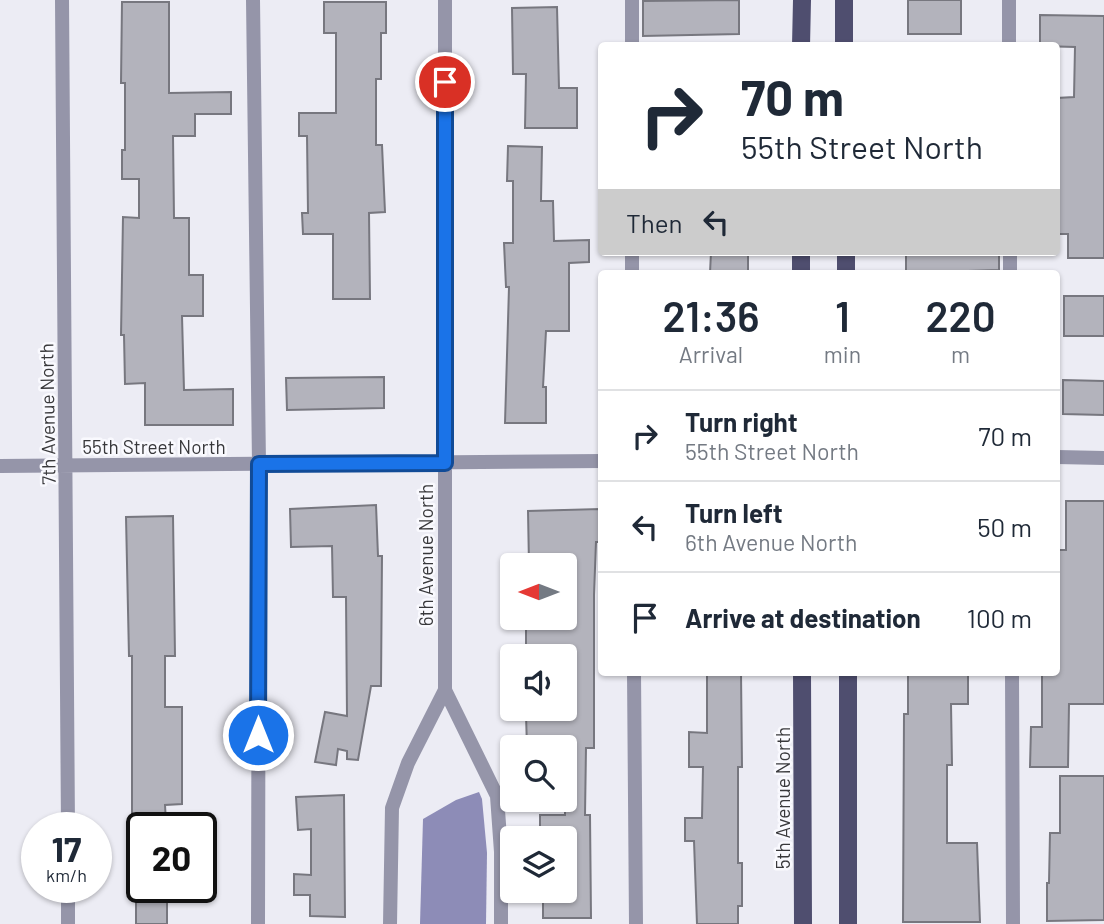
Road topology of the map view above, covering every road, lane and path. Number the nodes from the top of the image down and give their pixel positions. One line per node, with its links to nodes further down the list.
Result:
1 (62, 0): 18 (street, 7th Avenue North)
2 (253, 0): 16 (street)
3 (445, 0): 15 (street, 6th Avenue North)
4 (632, 0): 8 (street)
5 (802, 0): 9 (main road)
6 (844, 0): 10 (main road)
7 (1009, 0): 11 (street)
8 (632, 42)
9 (802, 42)
10 (844, 42)
11 (1009, 42)
12 (1060, 457): 13 (street)
13 (1104, 458)
14 (598, 461): 15 (street, 55th Street North)
15 (445, 463): 16 (street, 55th Street North); 23 (street, 6th Avenue North)
16 (259, 464): 18 (street, 55th Street North); 27 (street)
17 (0, 466): 18 (street, 55th Street North)
18 (66, 466): 24 (street, 7th Avenue North)
19 (634, 676): 30 (street)
20 (802, 676): 31 (main road, 5th Avenue North)
21 (848, 676): 32 (main road)
22 (1012, 676): 33 (street)
23 (445, 690): 28 (street, 6th Avenue North); 29 (street, 6th Avenue North)
24 (68, 812)
25 (68, 903): 26 (street)
26 (68, 924)
27 (258, 924)
28 (390, 924)
29 (501, 924)
30 (636, 924)
31 (803, 924)
32 (848, 924)
33 (1013, 924)

